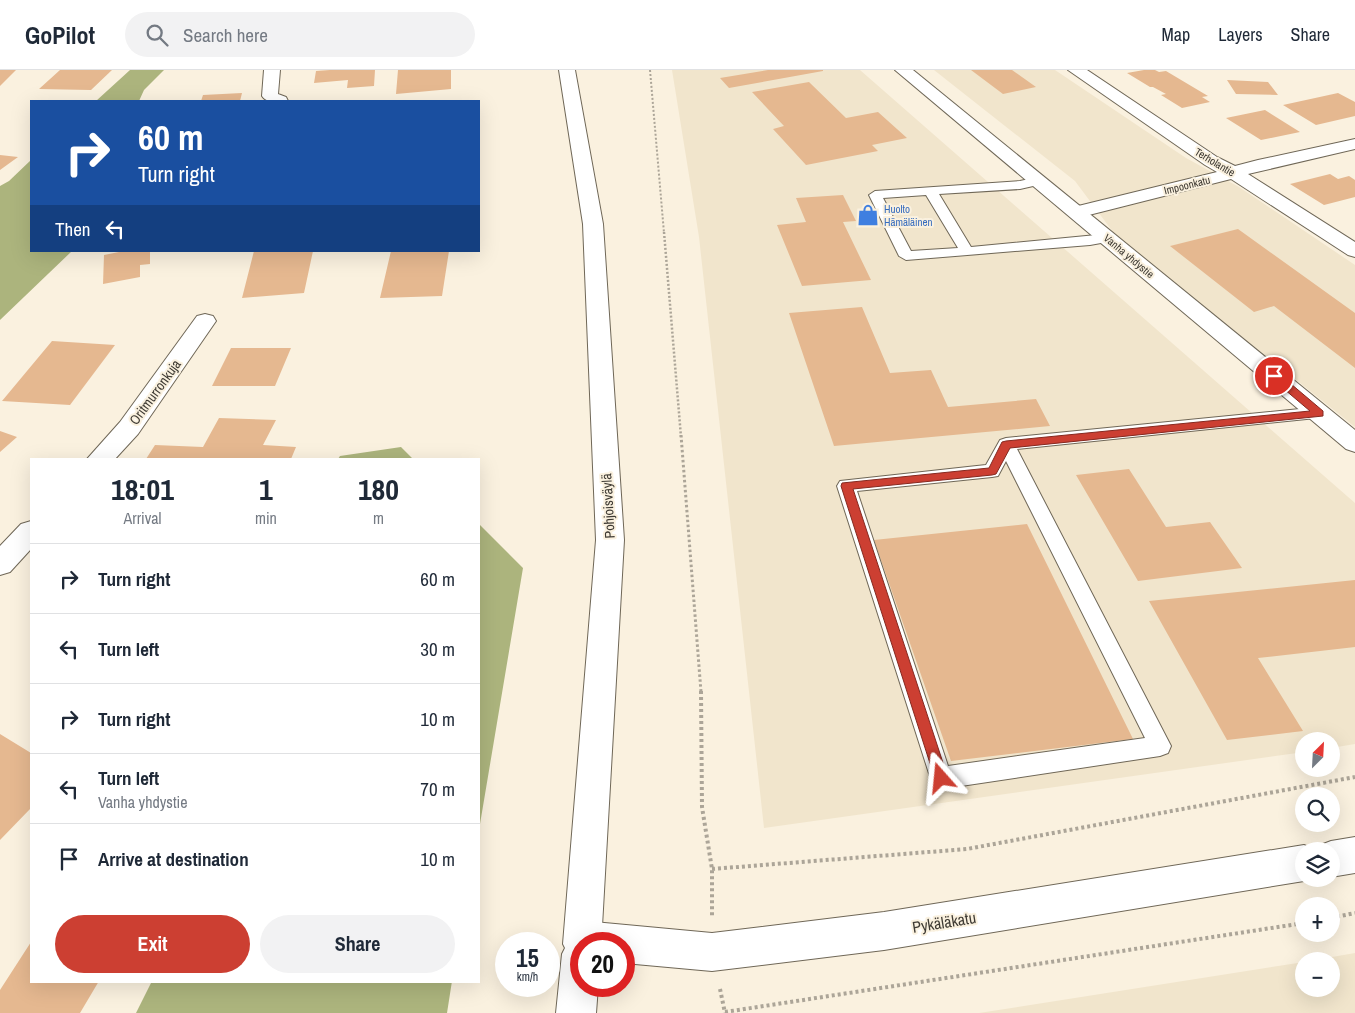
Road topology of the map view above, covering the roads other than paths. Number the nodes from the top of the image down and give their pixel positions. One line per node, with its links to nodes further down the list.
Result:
1 (272, 70): 5 (street)
2 (567, 70): 24 (street, Pohjoisväylä)
3 (903, 70): 8 (street, Vanha yhdystie)
4 (1076, 70): 7 (street, Terholantie)
5 (278, 100)
6 (1355, 144): 7 (street, Impoonkatu)
7 (1234, 173): 10 (street, Impoonkatu); 12 (street, Terholantie)
8 (1038, 181): 9 (lane); 10 (street, Vanha yhdystie)
9 (930, 191): 13 (lane); 13 (lane)
10 (1077, 212): 11 (street, Vanha yhdystie)
11 (1107, 238): 13 (lane); 15 (street, Vanha yhdystie)
12 (1355, 250)
13 (966, 251)
14 (205, 321): 18 (street, Oritmurronkuja)
15 (1320, 413): 16 (street, Vanha yhdystie); 17 (lane)
16 (1355, 443)
17 (1006, 444): 17 (lane)
18 (101, 458)
19 (30, 532): 20 (street)
20 (0, 564)
21 (1355, 855): 22 (street)
22 (1340, 858)
23 (1295, 864): 25 (street, Pykäläkatu)
24 (583, 932)
25 (635, 948)
26 (577, 997): 27 (street, Pohjoisväylä)
27 (576, 1013)

